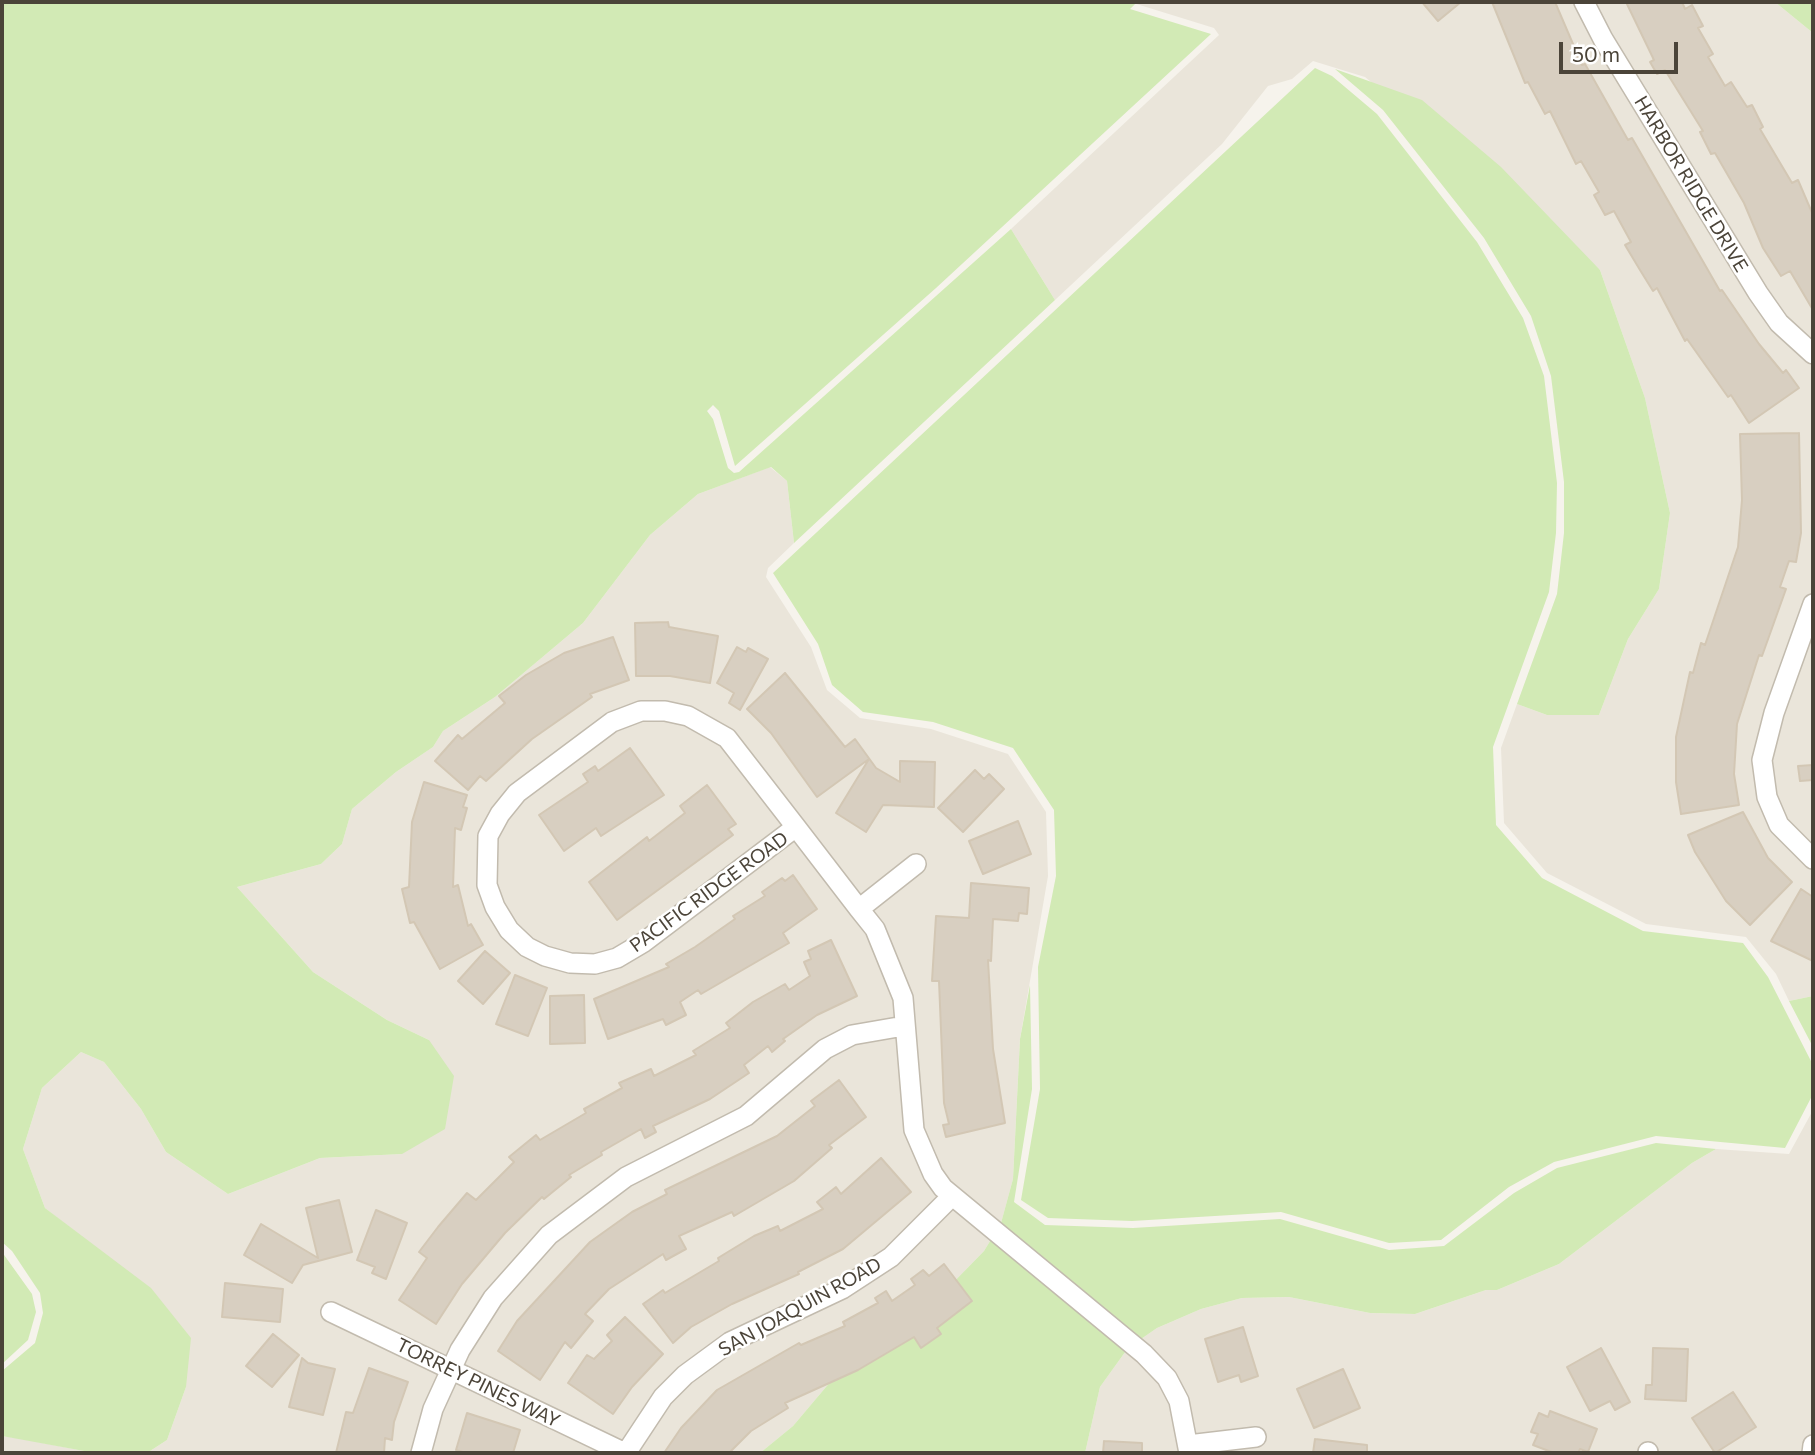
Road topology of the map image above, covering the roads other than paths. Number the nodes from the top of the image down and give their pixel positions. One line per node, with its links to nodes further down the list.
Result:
1 (1584, 2): 2 (street, HARBOR RIDGE DRIVE)
2 (1813, 354)
3 (1813, 604): 5 (street)
4 (796, 827): 4 (street, PACIFIC RIDGE ROAD); 7 (street, PACIFIC RIDGE ROAD)
5 (1813, 859)
6 (916, 864): 7 (street)
7 (859, 909): 8 (street, PACIFIC RIDGE ROAD)
8 (904, 1026): 9 (street, PACIFIC RIDGE ROAD); 11 (street)
9 (953, 1196): 14 (street, PACIFIC RIDGE ROAD); 16 (street, SAN JOAQUIN ROAD)
10 (331, 1312): 11 (street, TORREY PINES WAY)
11 (451, 1370): 15 (street); 16 (street, TORREY PINES WAY)
12 (1256, 1437): 14 (street)
13 (1813, 1445): 17 (street)
14 (1188, 1449)
15 (421, 1453)
16 (625, 1453)
17 (1812, 1453)

